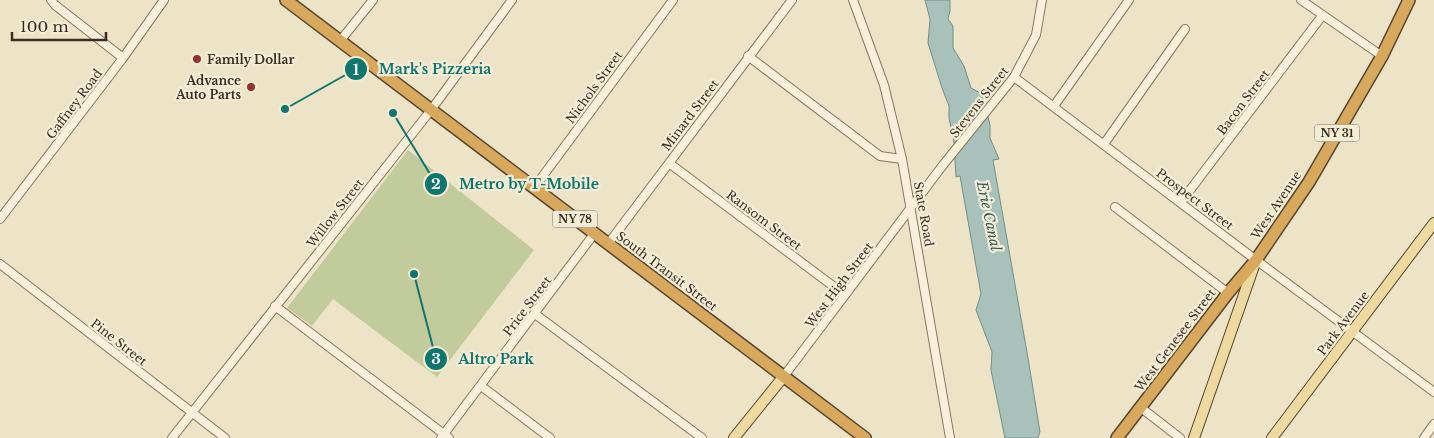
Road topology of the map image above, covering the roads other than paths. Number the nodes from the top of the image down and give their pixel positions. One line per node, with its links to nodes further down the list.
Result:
1 (52, 0): 18 (street)
2 (164, 0): 18 (street, Gaffney Road)
3 (286, 0): 15 (highway, South Transit Street / NY 78)
4 (373, 0): 15 (street)
5 (512, 0): 21 (street, Willow Street)
6 (673, 0): 25 (street, Nichols Street)
7 (792, 0): 16 (street, Minard Street)
8 (853, 0): 23 (street, State Road)
9 (1042, 0): 19 (street, Stevens Street)
10 (1129, 0): 20 (street)
11 (1301, 0): 13 (street)
12 (1409, 0): 17 (highway, West Avenue / NY 31)
13 (1322, 16): 17 (street); 26 (street, Bacon Street)
14 (1185, 29): 22 (street)
15 (340, 42): 21 (highway, South Transit Street / NY 78)
16 (748, 56): 23 (street); 24 (street, Minard Street)
17 (1382, 56): 33 (highway, West Avenue / NY 31)
18 (123, 58): 29 (street, Gaffney Road)
19 (1014, 76): 20 (street, Prospect Street); 28 (street, Stevens Street)
20 (1054, 106): 22 (street, Prospect Street)
21 (430, 110): 25 (highway, South Transit Street / NY 78); 37 (street, Willow Street)
22 (1104, 144): 26 (street, Prospect Street)
23 (902, 159): 28 (street, State Road)
24 (669, 163): 32 (street, Minard Street); 36 (street, Ransom Street)
25 (534, 188): 31 (highway, South Transit Street / NY 78)
26 (1181, 202): 33 (street, Prospect Street)
27 (1115, 206): 35 (street)
28 (912, 207): 36 (street, West High Street); 53 (street, State Road)
29 (0, 219)
30 (1434, 223): 39 (main road, Park Avenue)
31 (594, 234): 32 (highway, South Transit Street / NY 78); 38 (street, Price Street)
32 (608, 244): 40 (highway, South Transit Street / NY 78)
33 (1256, 260): 35 (highway, West Genesee Street / NY 31); 39 (street, Prospect Street); 56 (main road, West Avenue)
34 (0, 264): 44 (street, Pine Street)
35 (1228, 293): 43 (highway, West Genesee Street / NY 31)
36 (845, 295): 40 (street, West High Street)
37 (275, 306): 44 (street, Willow Street); 46 (street)
38 (535, 314): 41 (street, Price Street); 50 (street)
39 (1352, 331): 42 (street, Prospect Street); 57 (main road, Park Avenue)
40 (784, 376): 51 (main road); 52 (highway, South Transit Street / NY 78)
41 (481, 386): 46 (street, Price Street); 49 (street)
42 (1434, 392)
43 (1140, 407): 54 (highway, West Genesee Street / NY 31); 55 (street)
44 (192, 413): 47 (street, Willow Street); 48 (street, Pine Street)
45 (1434, 424): 58 (street)
46 (444, 437)
47 (172, 438)
48 (225, 438)
49 (550, 438)
50 (702, 438)
51 (734, 438)
52 (865, 438)
53 (950, 438)
54 (1117, 438)
55 (1180, 438)
56 (1194, 438)
57 (1272, 438)
58 (1424, 438)

